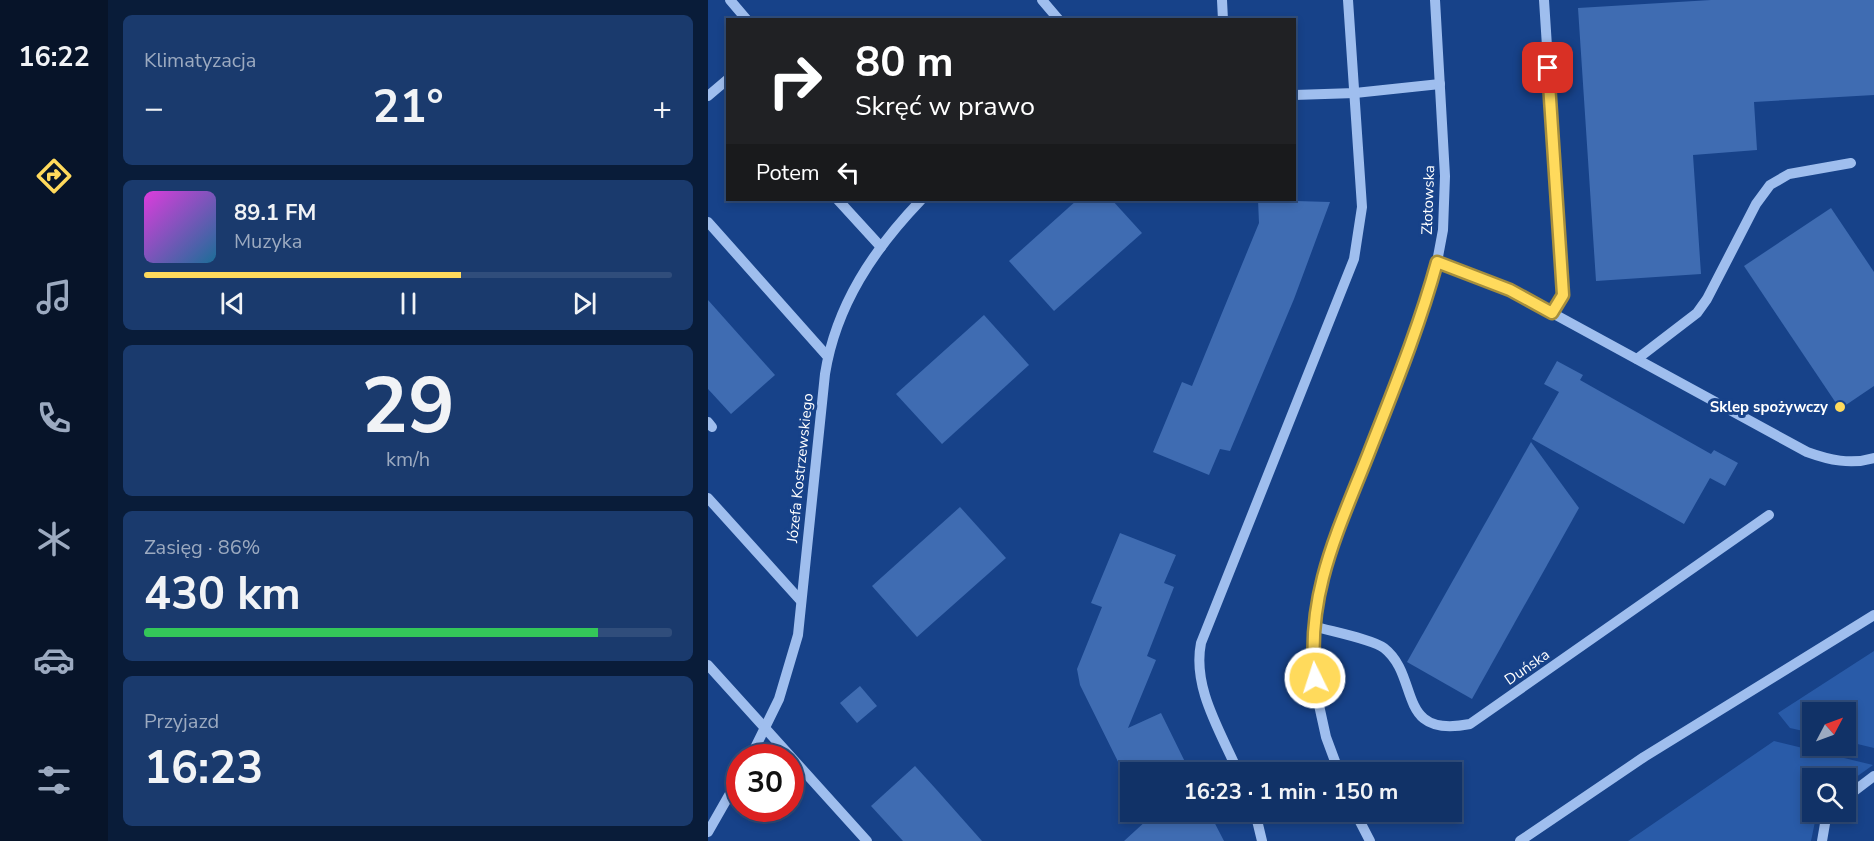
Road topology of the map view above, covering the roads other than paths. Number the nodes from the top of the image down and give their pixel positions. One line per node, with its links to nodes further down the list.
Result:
1 (730, 0): 7 (street)
2 (1042, 0): 8 (street)
3 (1222, 0): 9 (street)
4 (1348, 0): 12 (street)
5 (1435, 0): 11 (street, Złotowska)
6 (1544, 0): 21 (street)
7 (745, 18)
8 (1057, 18)
9 (1223, 18)
10 (726, 81): 14 (street)
11 (1440, 84): 12 (street); 20 (street, Złotowska)
12 (1355, 93): 13 (street); 33 (street)
13 (1296, 95)
14 (708, 96)
15 (1851, 163): 23 (street)
16 (839, 201): 19 (street)
17 (920, 201): 19 (street, Józefa Kostrzewskiego)
18 (708, 222): 22 (street)
19 (880, 247): 22 (street, Józefa Kostrzewskiego)
20 (1437, 262): 21 (street); 29 (street, Złotowska)
21 (1552, 313): 23 (street)
22 (828, 357): 27 (street, Józefa Kostrzewskiego)
23 (1637, 359): 24 (street)
24 (1874, 458)
25 (708, 498): 27 (street)
26 (1768, 515): 29 (street, Duńska)
27 (801, 601): 31 (street, Józefa Kostrzewskiego)
28 (1874, 615): 45 (street)
29 (1313, 626): 34 (street, Złotowska)
30 (708, 665): 31 (street)
31 (765, 729): 32 (street, Józefa Kostrzewskiego); 42 (street)
32 (757, 744)
33 (1234, 762)
34 (1335, 762)
35 (1874, 776): 36 (street)
36 (1856, 790)
37 (726, 800): 41 (street)
38 (1257, 822): 43 (street)
39 (1360, 822): 44 (street)
40 (1825, 822): 46 (street)
41 (708, 832)
42 (867, 841)
43 (1262, 841)
44 (1370, 841)
45 (1520, 841)
46 (1822, 841)

